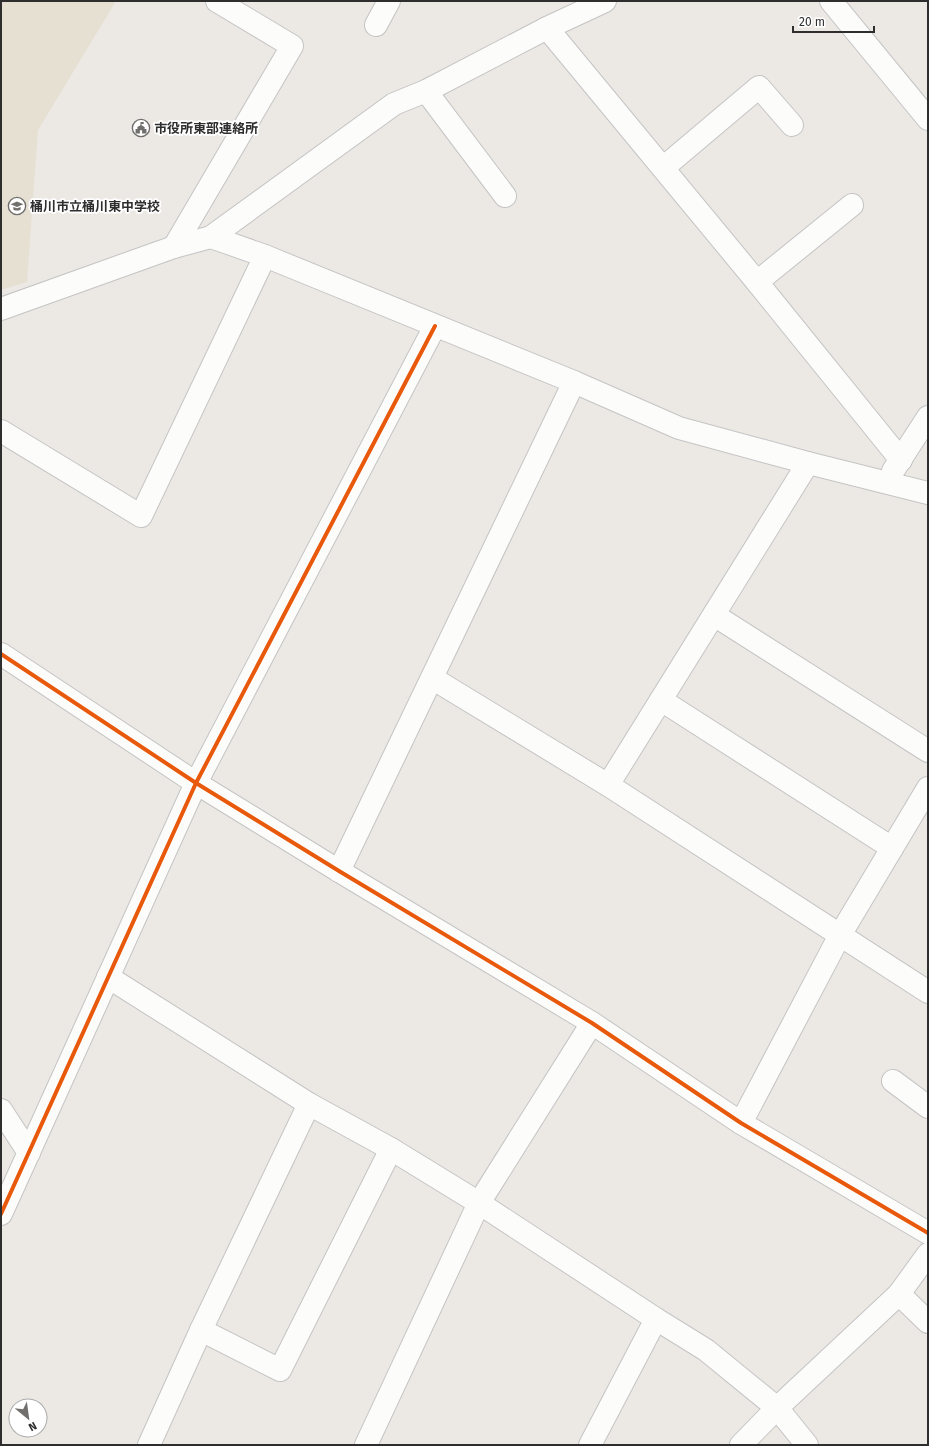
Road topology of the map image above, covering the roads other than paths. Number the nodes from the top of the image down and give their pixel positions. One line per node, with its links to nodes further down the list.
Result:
1 (217, 1): 14 (street)
2 (389, 1): 5 (street)
3 (605, 1): 6 (street)
4 (831, 1): 8 (street)
5 (376, 25)
6 (547, 28): 7 (street); 10 (street)
7 (426, 91): 11 (street); 13 (street)
8 (928, 119)
9 (792, 125): 10 (street)
10 (663, 168): 16 (street)
11 (505, 196)
12 (852, 205): 16 (street)
13 (211, 237): 14 (street); 15 (street)
14 (174, 247): 17 (street)
15 (265, 256): 18 (street); 21 (street)
16 (757, 282): 22 (street)
17 (1, 310)
18 (435, 326): 19 (street); 31 (street)
19 (574, 382): 23 (street); 28 (street)
20 (928, 417): 22 (street)
21 (1, 431)
22 (901, 460): 24 (street)
23 (808, 463): 24 (street); 26 (street)
24 (886, 482): 25 (street)
25 (928, 493)
26 (714, 615): 29 (street); 30 (street)
27 (1, 654): 31 (street)
28 (432, 678): 32 (street); 35 (street)
29 (661, 700): 32 (street); 34 (street)
30 (928, 751)
31 (196, 783): 35 (street); 37 (street)
32 (608, 786): 36 (street)
33 (928, 788): 34 (street)
34 (892, 848): 36 (street)
35 (339, 871): 39 (street)
36 (840, 935): 38 (street); 44 (street)
37 (108, 977): 41 (street); 46 (street)
38 (928, 992)
39 (592, 1023): 44 (street); 47 (street)
40 (893, 1081): 42 (street)
41 (310, 1104): 45 (street); 54 (street)
42 (928, 1107)
43 (1, 1110): 46 (street)
44 (741, 1123): 49 (street)
45 (391, 1149): 47 (street); 54 (street)
46 (29, 1153): 48 (street)
47 (479, 1203): 52 (street); 57 (street)
48 (1, 1214)
49 (928, 1233)
50 (928, 1254): 51 (street)
51 (899, 1294): 53 (street); 55 (street)
52 (656, 1319): 55 (street); 58 (street)
53 (928, 1322)
54 (201, 1330): 56 (street)
55 (777, 1408): 59 (street); 60 (street)
56 (153, 1441)
57 (366, 1445)
58 (590, 1445)
59 (741, 1445)
60 (807, 1445)

